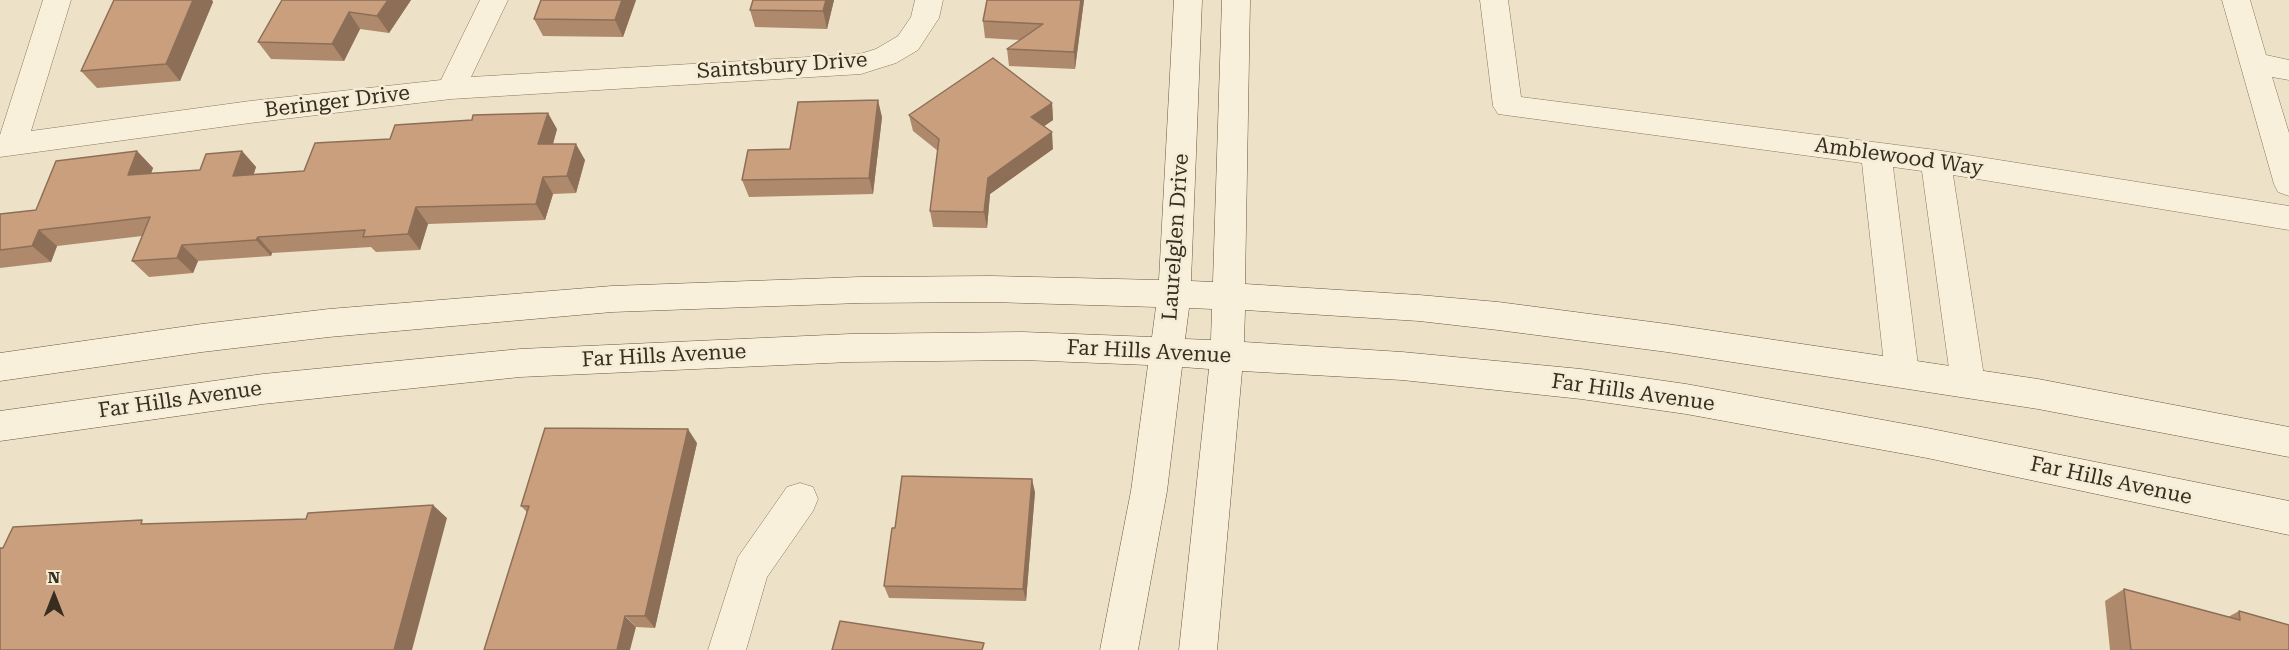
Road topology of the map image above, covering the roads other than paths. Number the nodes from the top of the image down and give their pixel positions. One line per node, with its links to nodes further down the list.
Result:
1 (57, 0): 12 (street)
2 (494, 0): 11 (street)
3 (929, 0): 10 (street, Saintsbury Drive)
4 (1188, 0): 17 (street, Laurelglen Drive)
5 (1236, 0): 18 (street)
6 (1494, 0): 13 (street, Amblewood Way)
7 (2236, 0): 8 (street)
8 (2254, 63): 9 (street); 15 (street)
9 (2289, 70)
10 (675, 74): 11 (street, Beringer Drive)
11 (451, 89): 12 (street, Beringer Drive)
12 (6, 145)
13 (1876, 154): 14 (street, Amblewood Way); 22 (street)
14 (1935, 161): 16 (street, Amblewood Way); 23 (street)
15 (2289, 184)
16 (2289, 218)
17 (1174, 294): 18 (street); 19 (street, Laurelglen Drive); 21 (street)
18 (1230, 296): 20 (street); 22 (street)
19 (1167, 352): 20 (street, Far Hills Avenue); 24 (street, Far Hills Avenue); 29 (street, Laurelglen Drive)
20 (1227, 356): 27 (street, Far Hills Avenue); 30 (street)
21 (0, 368)
22 (1902, 373): 23 (street)
23 (1968, 383): 25 (street)
24 (0, 426)
25 (2289, 442)
26 (800, 499): 28 (street)
27 (2289, 518)
28 (727, 650)
29 (1119, 650)
30 (1198, 650)

